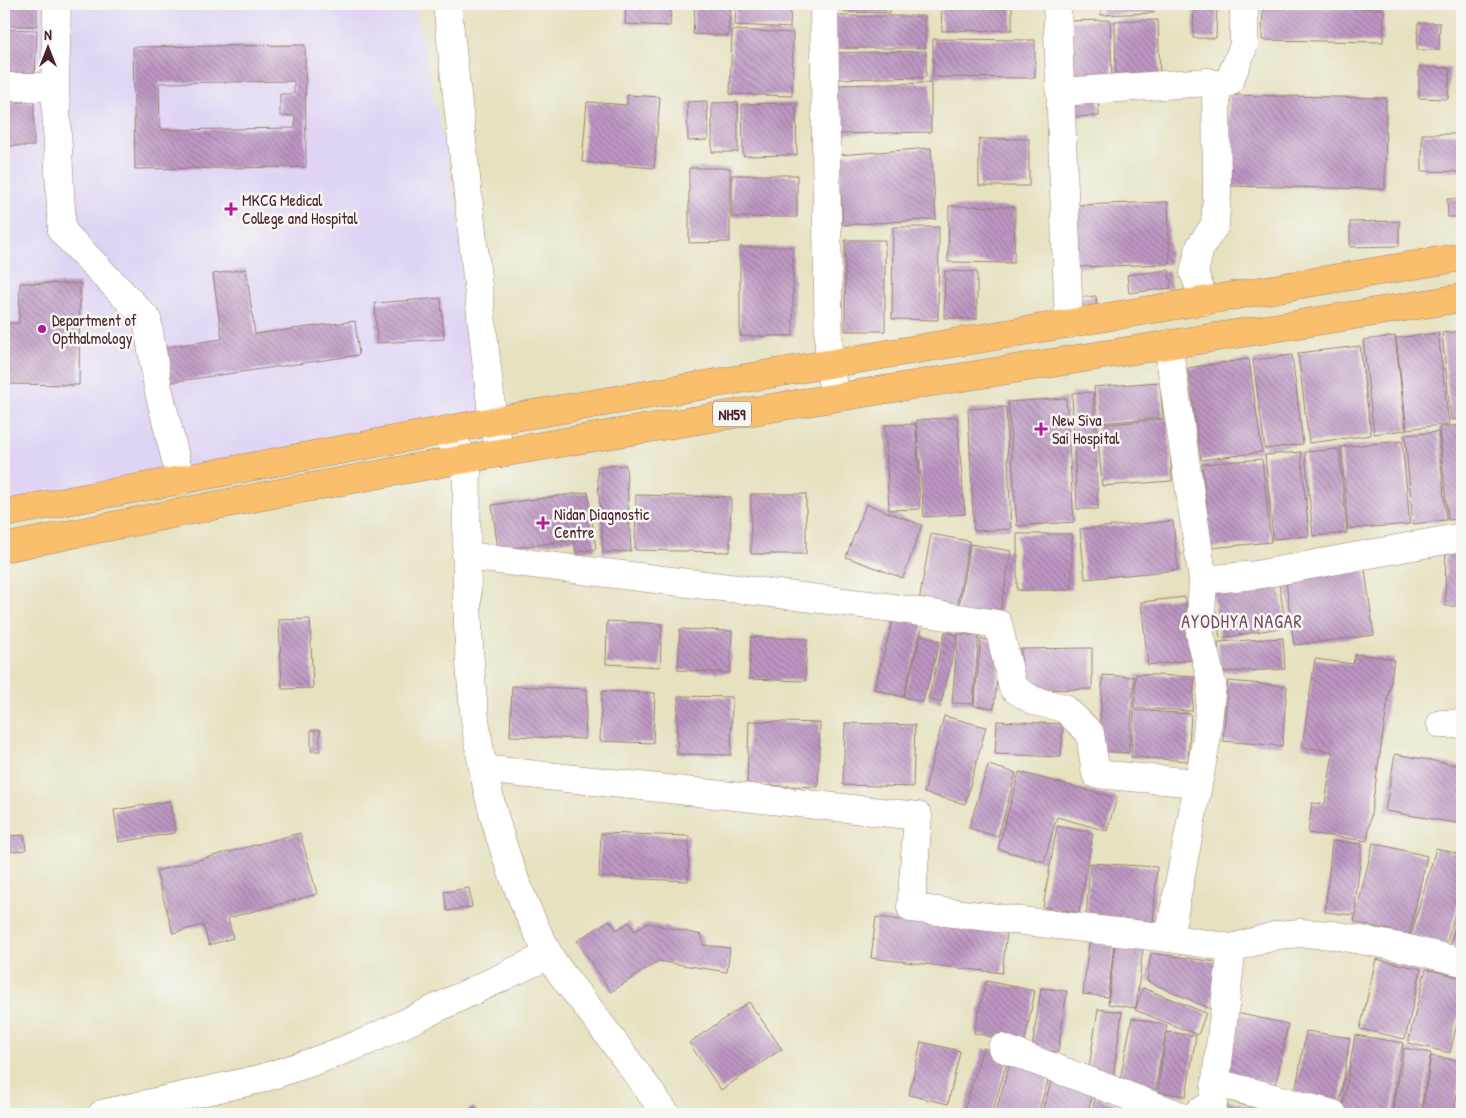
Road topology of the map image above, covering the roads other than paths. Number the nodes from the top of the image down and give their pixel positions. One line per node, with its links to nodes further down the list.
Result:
1 (57, 4): 8 (street)
2 (447, 4): 17 (street)
3 (824, 4): 15 (street)
4 (1057, 4): 9 (street)
5 (1244, 4): 6 (street)
6 (1216, 85): 9 (street); 12 (street)
7 (4, 87): 8 (street)
8 (55, 87): 21 (street)
9 (1060, 92): 13 (street)
10 (1462, 257): 12 (highway)
11 (1462, 298): 14 (highway, NH59)
12 (1205, 301): 13 (highway)
13 (1069, 324): 15 (highway)
14 (1168, 344): 16 (highway, NH59); 26 (street)
15 (829, 364): 16 (street); 17 (highway)
16 (835, 397): 19 (highway, NH59)
17 (492, 423): 18 (highway); 19 (street)
18 (442, 432): 20 (street); 21 (highway)
19 (501, 453): 20 (highway, NH59)
20 (467, 459): 24 (highway, NH59); 25 (street)
21 (181, 481): 22 (highway)
22 (4, 513)
23 (1462, 537): 26 (street)
24 (4, 548)
25 (466, 556): 27 (street); 28 (street)
26 (1203, 580): 28 (street)
27 (484, 769): 29 (street); 31 (street)
28 (1198, 783): 29 (street)
29 (1169, 938): 30 (street)
30 (1232, 948): 32 (street); 34 (street)
31 (549, 955): 35 (street); 36 (street)
32 (1462, 962)
33 (1002, 1048): 37 (street)
34 (1217, 1083): 38 (street); 39 (street)
35 (105, 1114)
36 (666, 1114)
37 (1176, 1114)
38 (1196, 1114)
39 (1333, 1114)

